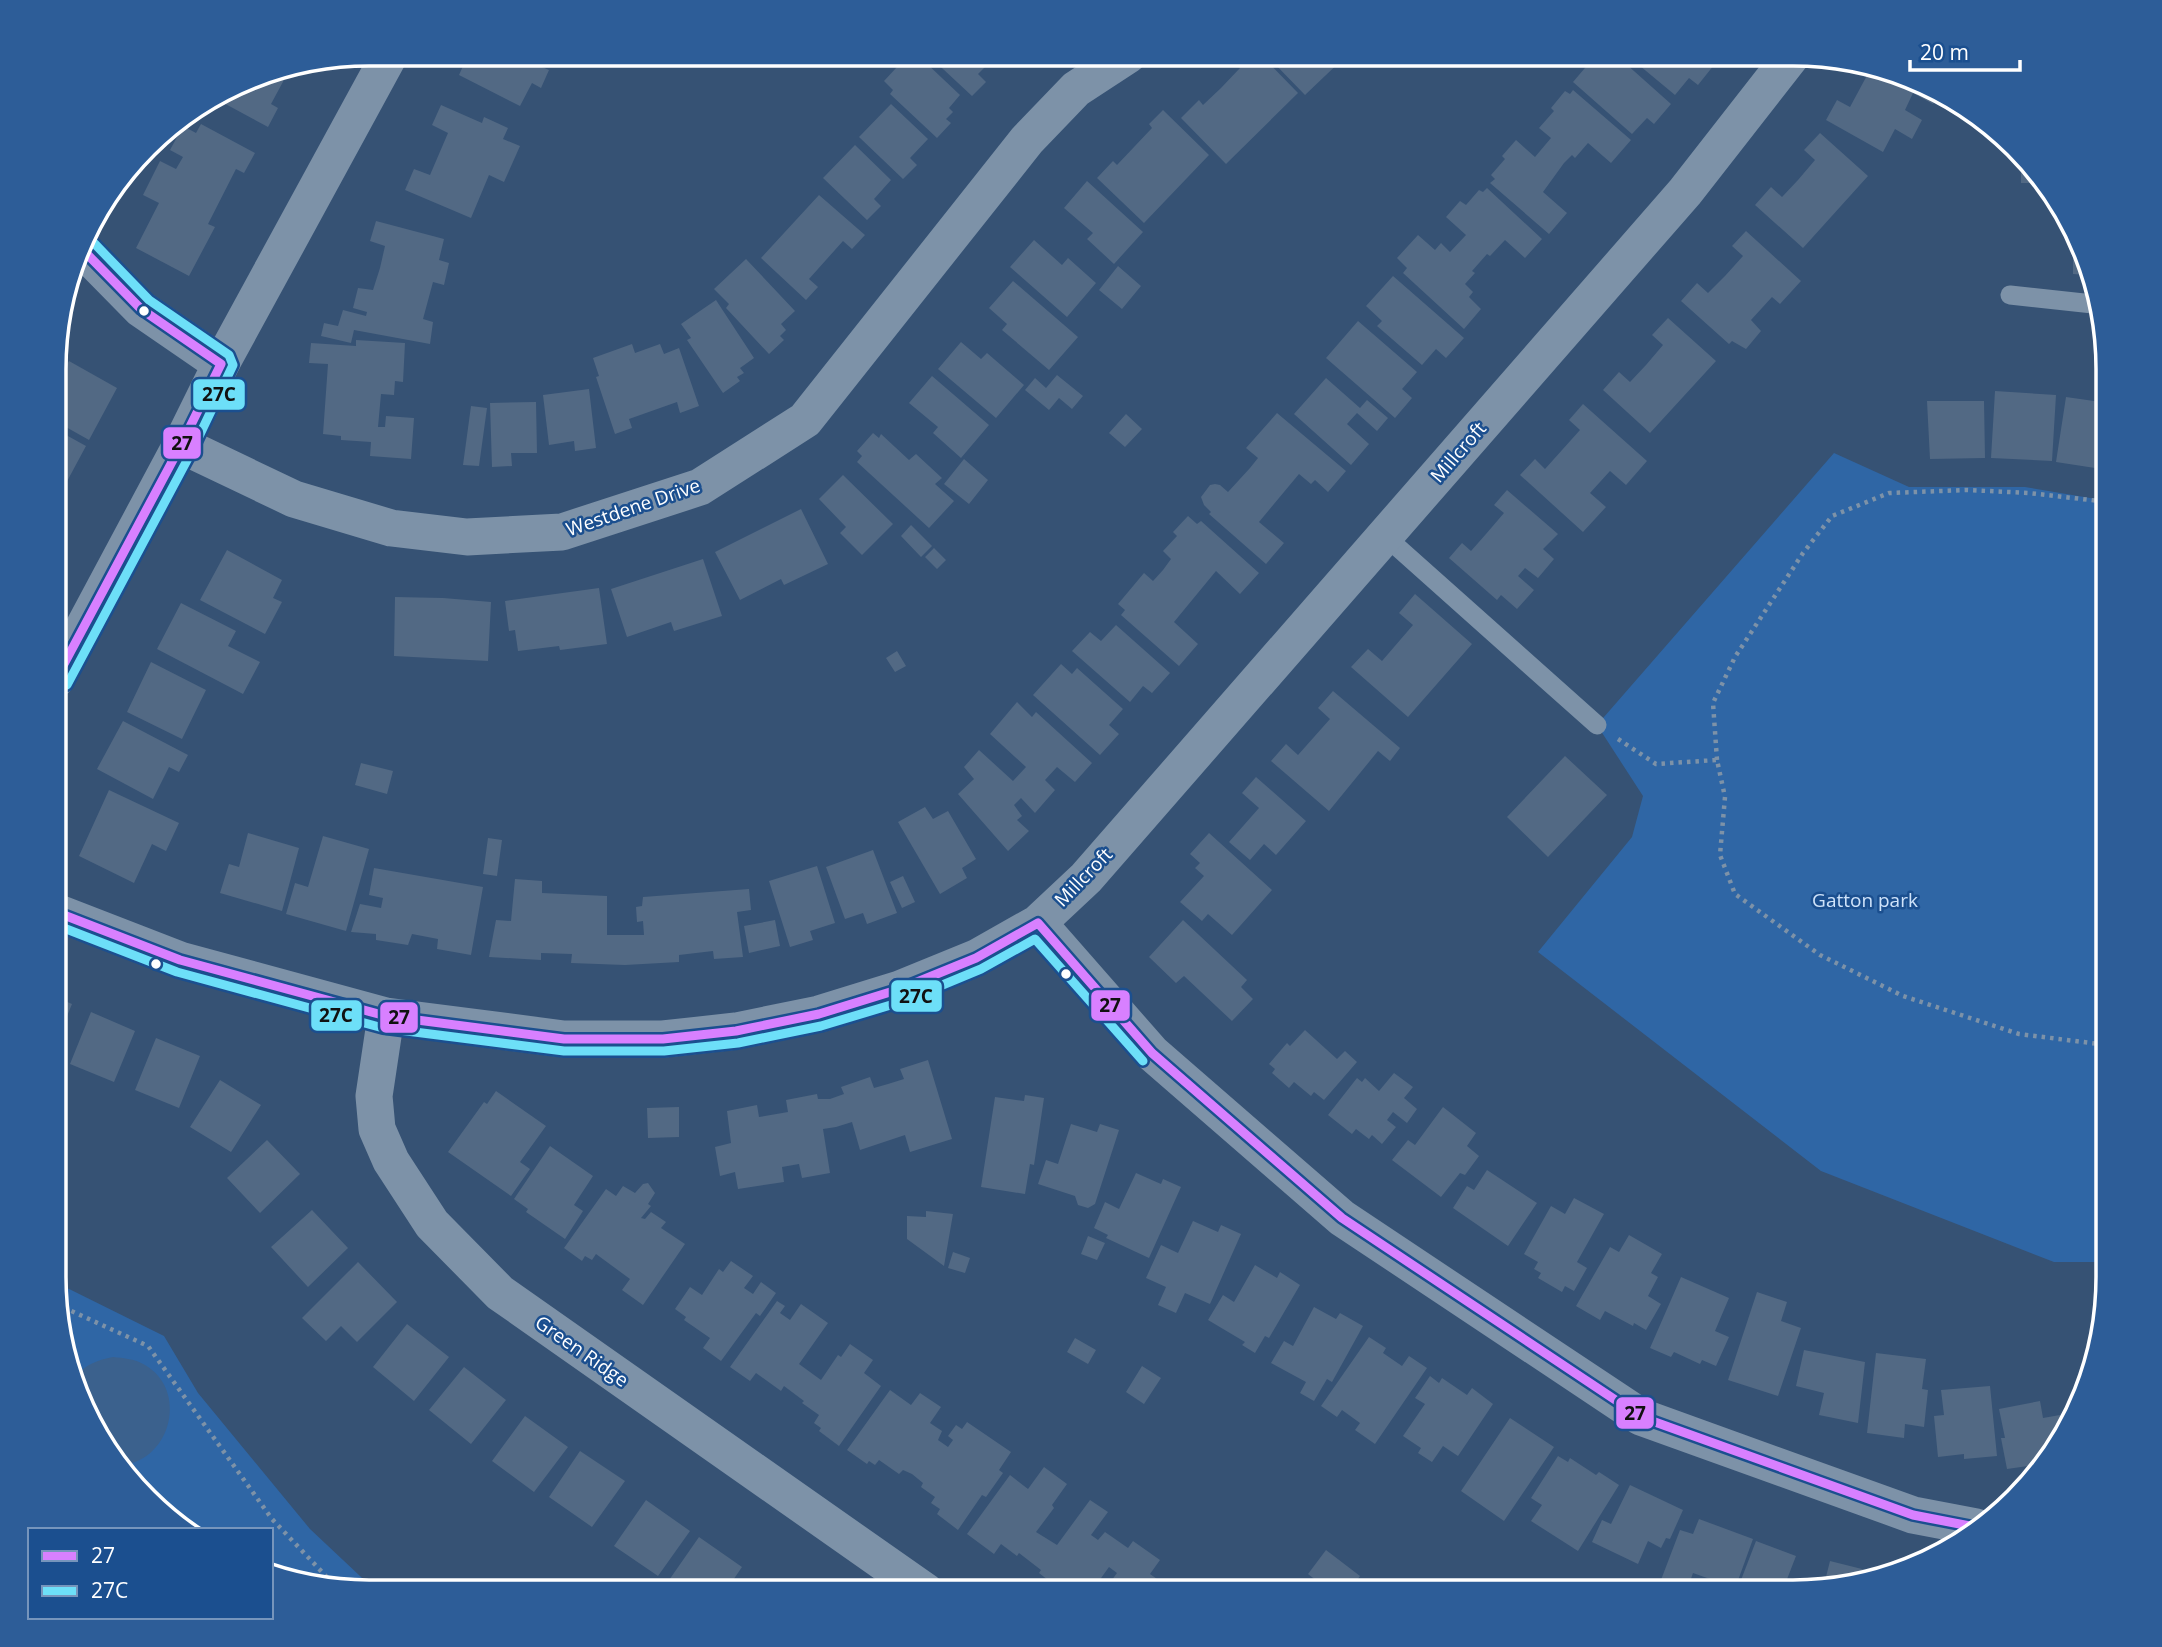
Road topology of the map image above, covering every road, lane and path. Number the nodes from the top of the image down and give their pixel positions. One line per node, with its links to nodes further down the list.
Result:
1 (383, 66): 7 (street)
2 (1111, 66): 8 (street, Westdene Drive)
3 (1783, 66): 10 (street, Millcroft)
4 (89, 256): 7 (street)
5 (2010, 295): 6 (lane)
6 (2088, 303)
7 (221, 364): 8 (street)
8 (181, 445): 11 (street)
9 (2096, 501): 13 (path)
10 (1385, 536): 12 (lane); 15 (street, Millcroft)
11 (66, 660)
12 (1597, 725): 13 (path)
13 (1717, 760): 17 (path)
14 (66, 916): 16 (street, Millcroft)
15 (1038, 923): 16 (street, Millcroft); 19 (street)
16 (386, 1016): 21 (street, Green Ridge)
17 (2096, 1044)
18 (68, 1309): 20 (path)
19 (1967, 1525)
20 (327, 1578)
21 (909, 1580)

